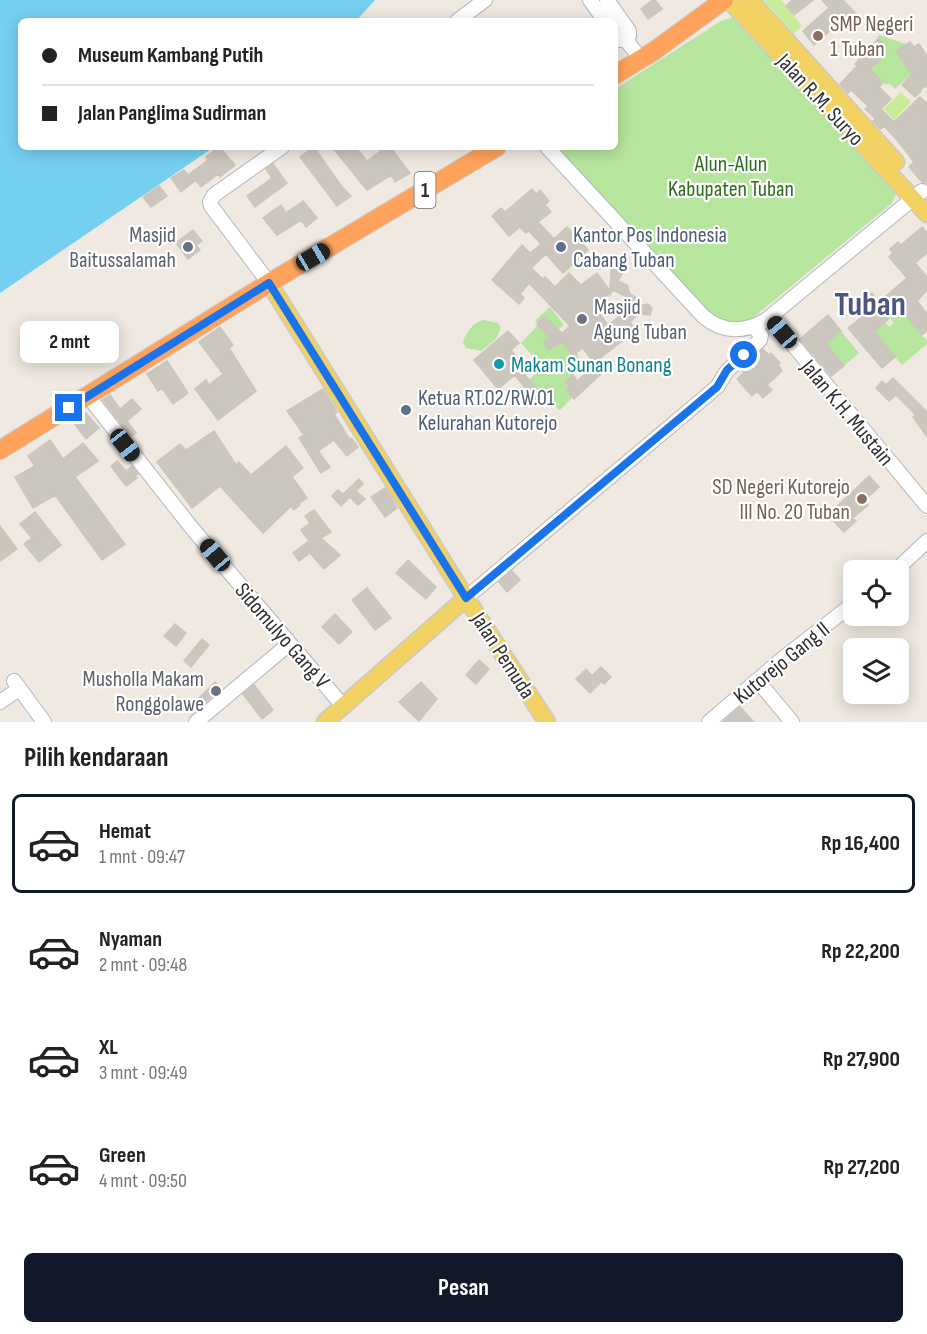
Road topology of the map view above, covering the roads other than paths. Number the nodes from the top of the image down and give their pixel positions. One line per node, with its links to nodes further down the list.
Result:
1 (485, 0): 5 (street)
2 (590, 0): 6 (street)
3 (607, 0): 7 (street)
4 (737, 2): 8 (highway); 13 (main road, Jalan R.M. Suryo)
5 (461, 18)
6 (603, 18)
7 (620, 37): 8 (street)
8 (641, 59): 9 (highway)
9 (618, 73)
10 (278, 150): 15 (street)
11 (492, 150): 15 (highway, 1)
12 (550, 150): 17 (street)
13 (921, 195): 14 (main road, Jalan R.M. Suryo); 16 (street)
14 (927, 214)
15 (269, 283): 18 (highway, 1); 23 (main road, Jalan Pemuda)
16 (770, 317): 17 (street); 20 (street, Jalan K.H. Mustain)
17 (753, 326): 23 (street)
18 (87, 396): 19 (highway, 1); 25 (street, Sidomulyo Gang V)
19 (0, 450)
20 (927, 506)
21 (927, 541): 22 (street)
22 (907, 560)
23 (466, 598): 28 (main road); 33 (main road, Jalan Pemuda)
24 (843, 612): 26 (street, Kutorejo Gang II)
25 (289, 644): 28 (street, Sidomulyo Gang V); 29 (street)
26 (757, 680): 34 (street, Kutorejo Gang II); 35 (street)
27 (0, 702): 30 (street)
28 (343, 706): 32 (main road)
29 (212, 717): 31 (street)
30 (44, 722)
31 (196, 722)
32 (325, 722)
33 (547, 722)
34 (709, 722)
35 (792, 722)

